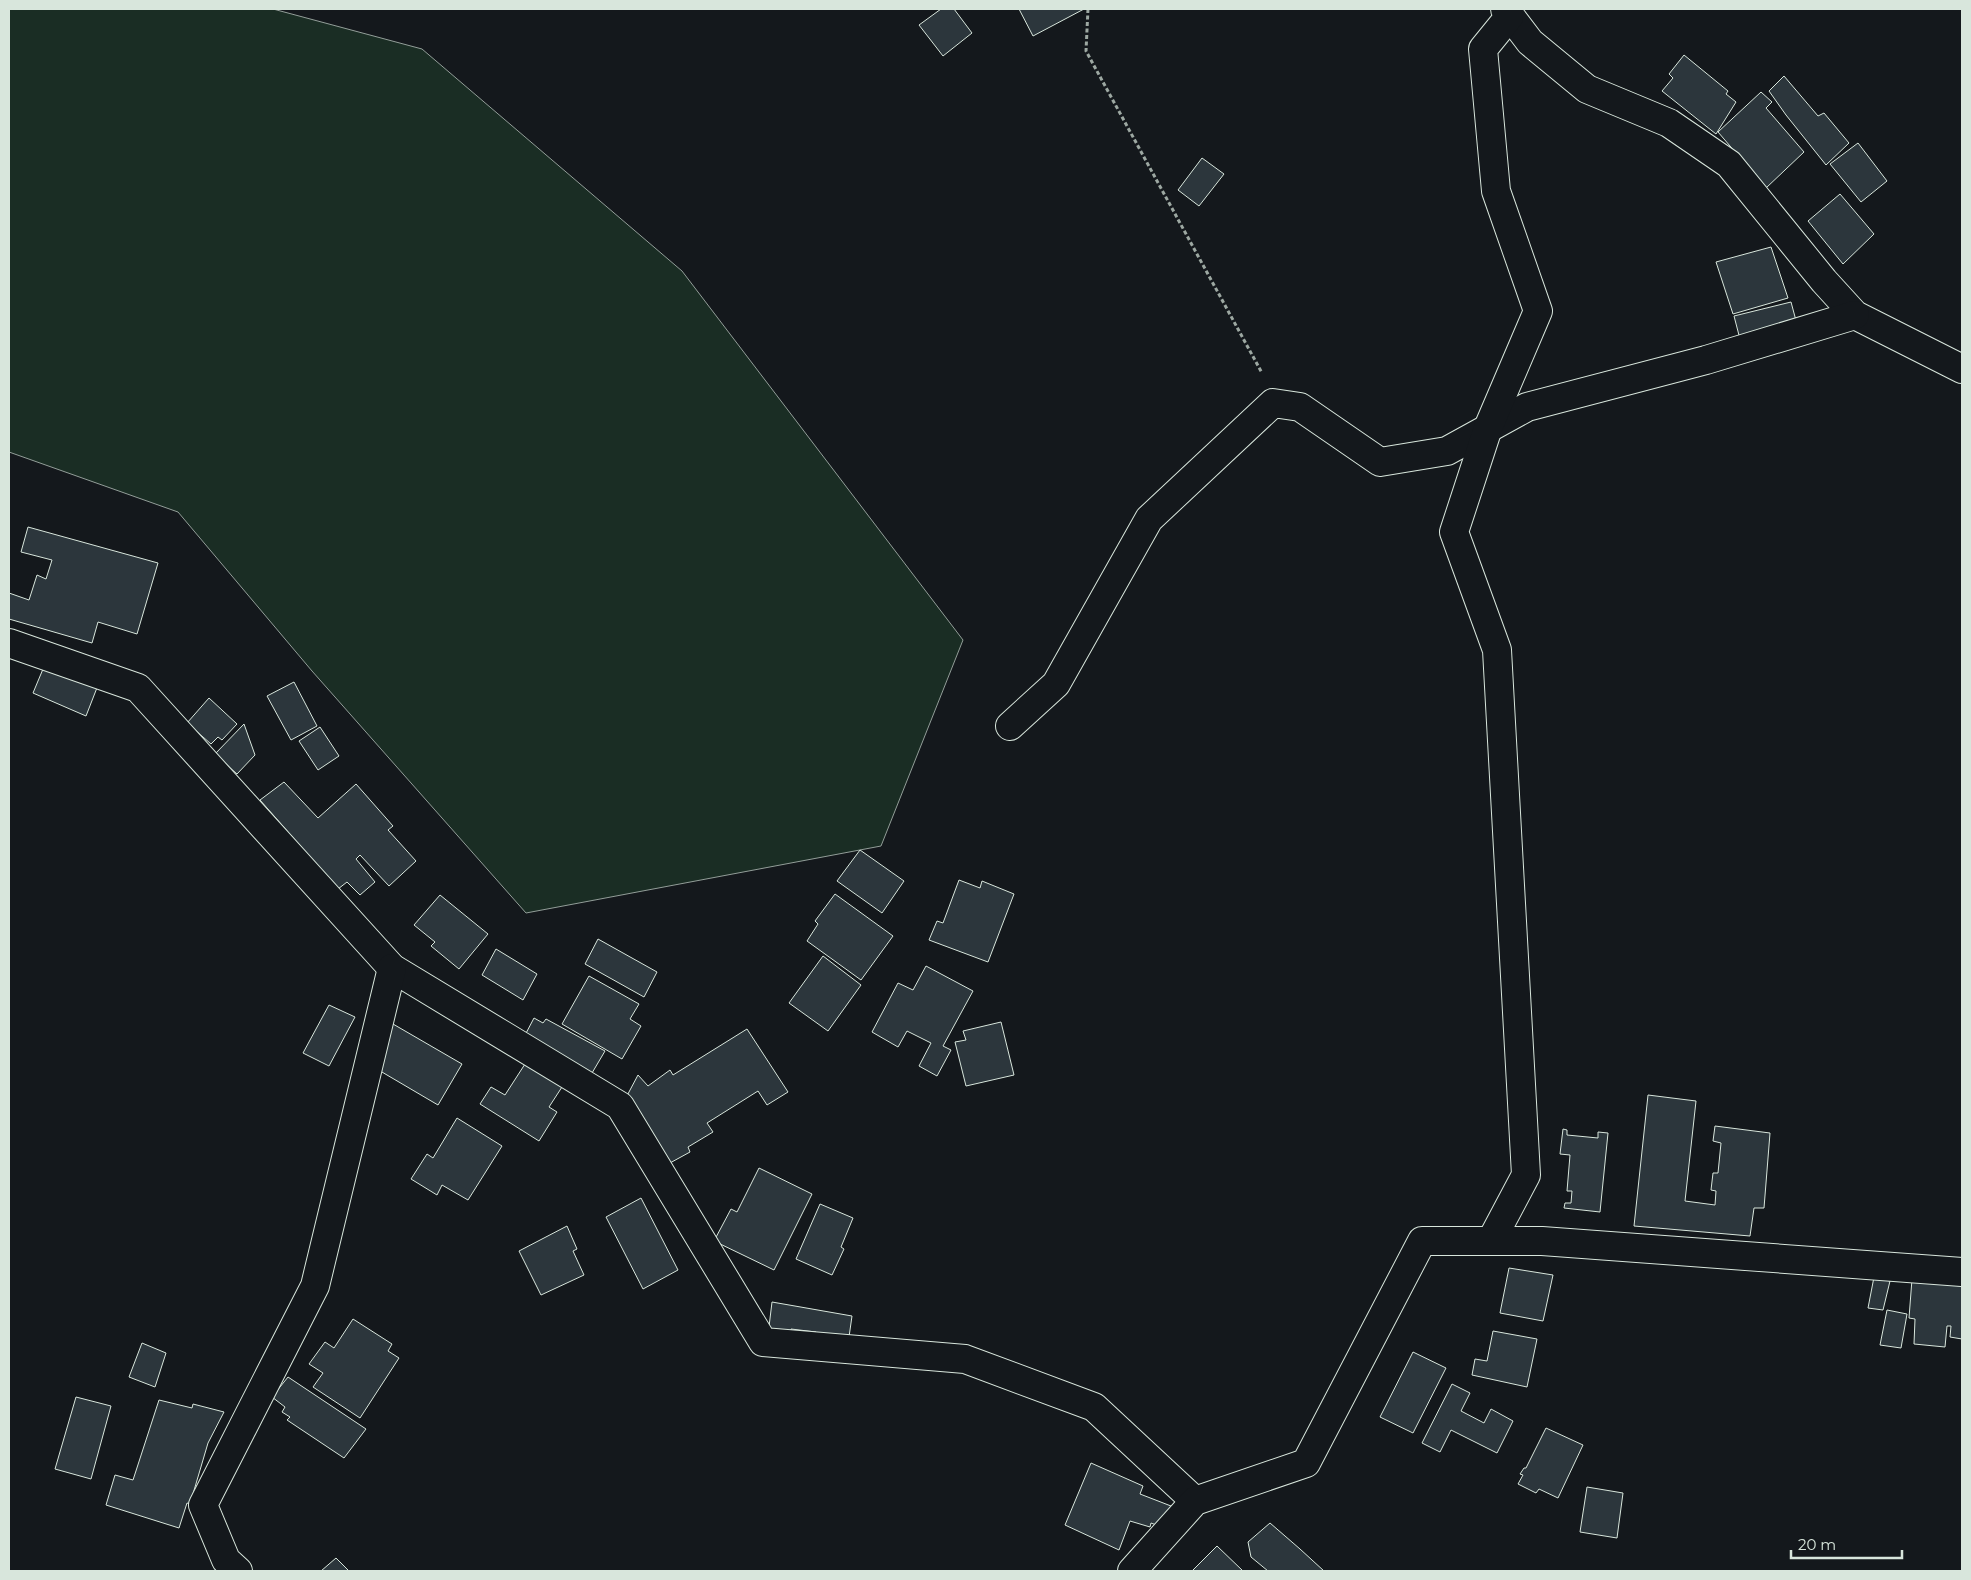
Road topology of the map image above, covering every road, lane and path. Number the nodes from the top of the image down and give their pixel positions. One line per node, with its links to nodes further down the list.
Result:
1 (1088, 9): 5 (path)
2 (1507, 13): 3 (street); 6 (street)
3 (1855, 315): 4 (street); 6 (street)
4 (1962, 369)
5 (1272, 403): 6 (street); 8 (street)
6 (1488, 428): 10 (street)
7 (9, 643): 9 (street)
8 (1010, 726)
9 (392, 968): 12 (street); 13 (street)
10 (1491, 1241): 11 (street); 12 (street)
11 (1962, 1272)
12 (1194, 1502): 14 (street)
13 (238, 1571)
14 (1132, 1571)

